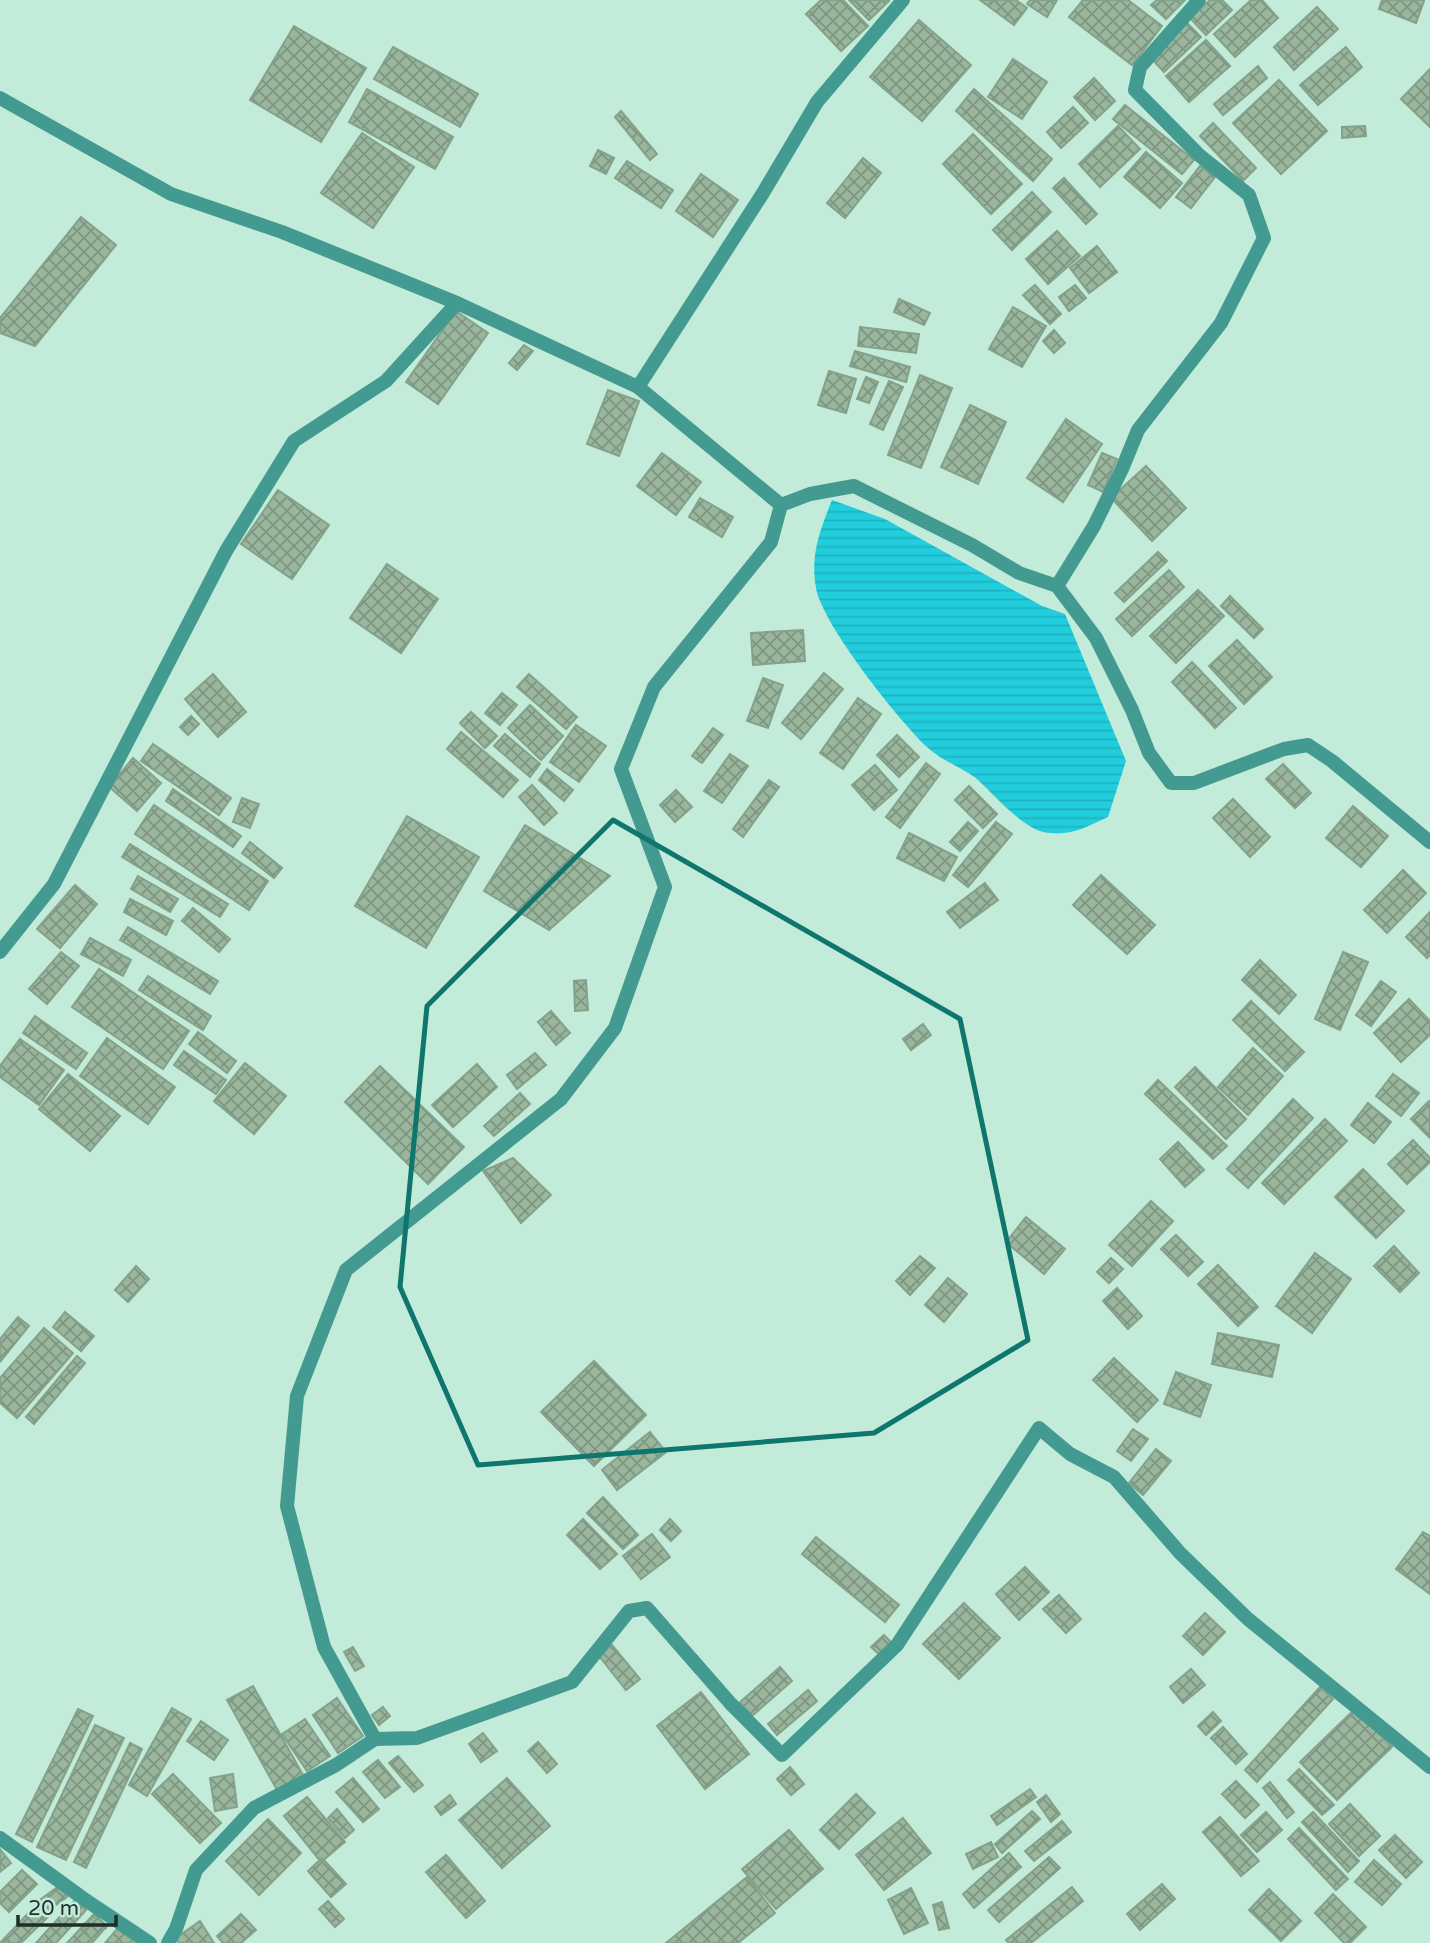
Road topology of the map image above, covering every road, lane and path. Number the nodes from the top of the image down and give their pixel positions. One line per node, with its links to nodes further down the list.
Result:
1 (903, 0): 5 (street)
2 (1199, 0): 7 (street)
3 (0, 99): 4 (street)
4 (457, 303): 5 (street); 9 (street)
5 (638, 387): 6 (street)
6 (782, 505): 7 (street); 10 (street)
7 (1057, 586): 8 (street)
8 (1430, 842)
9 (0, 952)
10 (375, 1739): 11 (street); 14 (street)
11 (1430, 1767)
12 (0, 1838): 13 (street)
13 (150, 1943)
14 (168, 1943)

